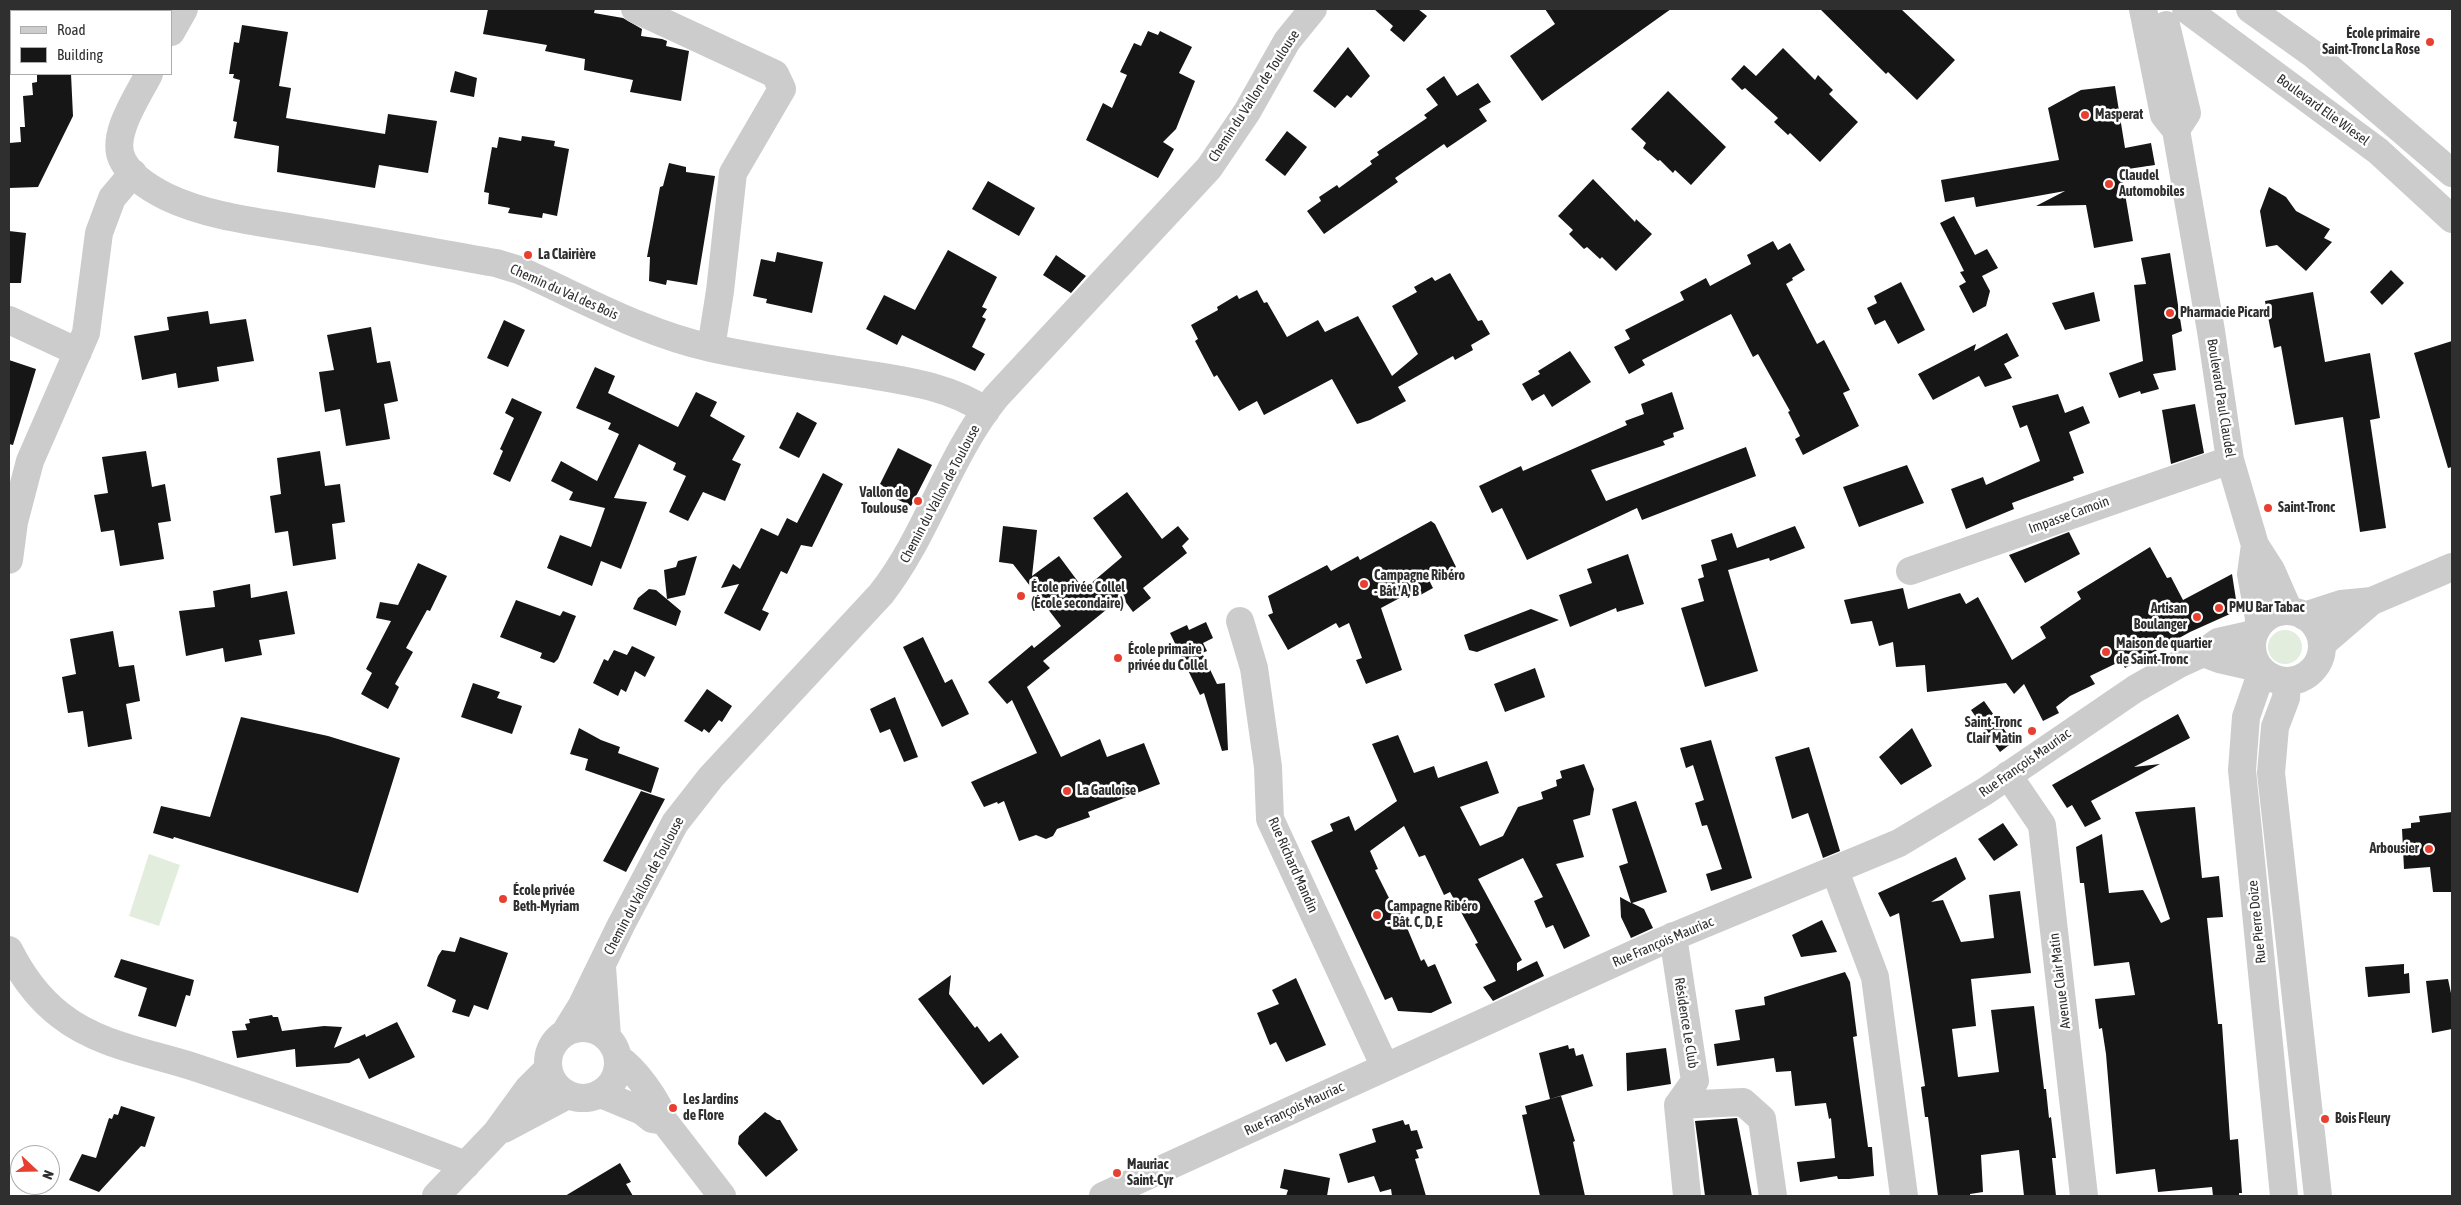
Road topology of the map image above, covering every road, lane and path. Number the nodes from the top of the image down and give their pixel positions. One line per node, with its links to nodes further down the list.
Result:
1 (184, 9): 8 (street)
2 (635, 9): 15 (street)
3 (1313, 9): 17 (street, Chemin du Vallon de Toulouse)
4 (2143, 9): 10 (street, Boulevard Paul Claudel)
5 (2162, 9): 10 (street)
6 (2186, 9): 13 (street, Boulevard Elie Wiesel)
7 (2250, 9): 12 (street)
8 (172, 30)
9 (148, 75): 11 (street, Chemin du Val des Bois)
10 (2176, 130): 18 (street, Boulevard Paul Claudel)
11 (133, 174): 15 (street, Chemin du Val des Bois); 16 (street)
12 (2452, 174)
13 (2452, 219)
14 (9, 320): 16 (street)
15 (711, 348): 17 (street, Chemin du Val des Bois)
16 (78, 352): 20 (street)
17 (986, 410): 35 (street, Chemin du Vallon de Toulouse)
18 (2230, 460): 19 (street, Boulevard Paul Claudel); 22 (street, Impasse Camoin)
19 (2255, 545): 24 (street, Boulevard Paul Claudel); 26 (street, Boulevard Paul Claudel)
20 (9, 560)
21 (2452, 567): 23 (street, Rue François Mauriac)
22 (1910, 571)
23 (2372, 601): 24 (street, Rue François Mauriac); 27 (street, Rue François Mauriac)
24 (2297, 613): 26 (street, Rue François Mauriac); 27 (street)
25 (1240, 621): 38 (street, Rue Richard Mandin)
26 (2257, 629): 28 (street, Rue François Mauriac); 29 (street)
27 (2322, 644): 30 (street)
28 (2203, 653): 29 (street); 31 (street, Rue François Mauriac)
29 (2261, 670): 30 (street); 47 (street, Rue Pierre Doize)
30 (2287, 681): 46 (street)
31 (2008, 775): 32 (street, Rue François Mauriac); 54 (street, Avenue Clair Matin)
32 (1835, 871): 33 (street, Rue François Mauriac); 53 (street)
33 (1673, 936): 38 (street, Rue François Mauriac); 42 (street, Résidence Le Club)
34 (9, 950): 45 (street)
35 (602, 966): 36 (street, Chemin du Vallon de Toulouse); 37 (street, Chemin du Vallon de Toulouse)
36 (566, 1031): 37 (street); 39 (street)
37 (612, 1047): 40 (street); 43 (street)
38 (1385, 1067): 50 (street, Rue François Mauriac)
39 (548, 1069): 41 (street); 44 (street)
40 (601, 1094): 41 (street); 43 (street)
41 (568, 1095): 44 (street)
42 (1678, 1105): 51 (street); 52 (street)
43 (664, 1121): 49 (street)
44 (496, 1133): 45 (street)
45 (466, 1165): 48 (street)
46 (2315, 1170): 47 (street, Rue Pierre Doize); 55 (street)
47 (2283, 1185)
48 (436, 1196)
49 (722, 1196)
50 (1103, 1196)
51 (1687, 1196)
52 (1773, 1196)
53 (1904, 1196)
54 (2084, 1196)
55 (2318, 1196)

